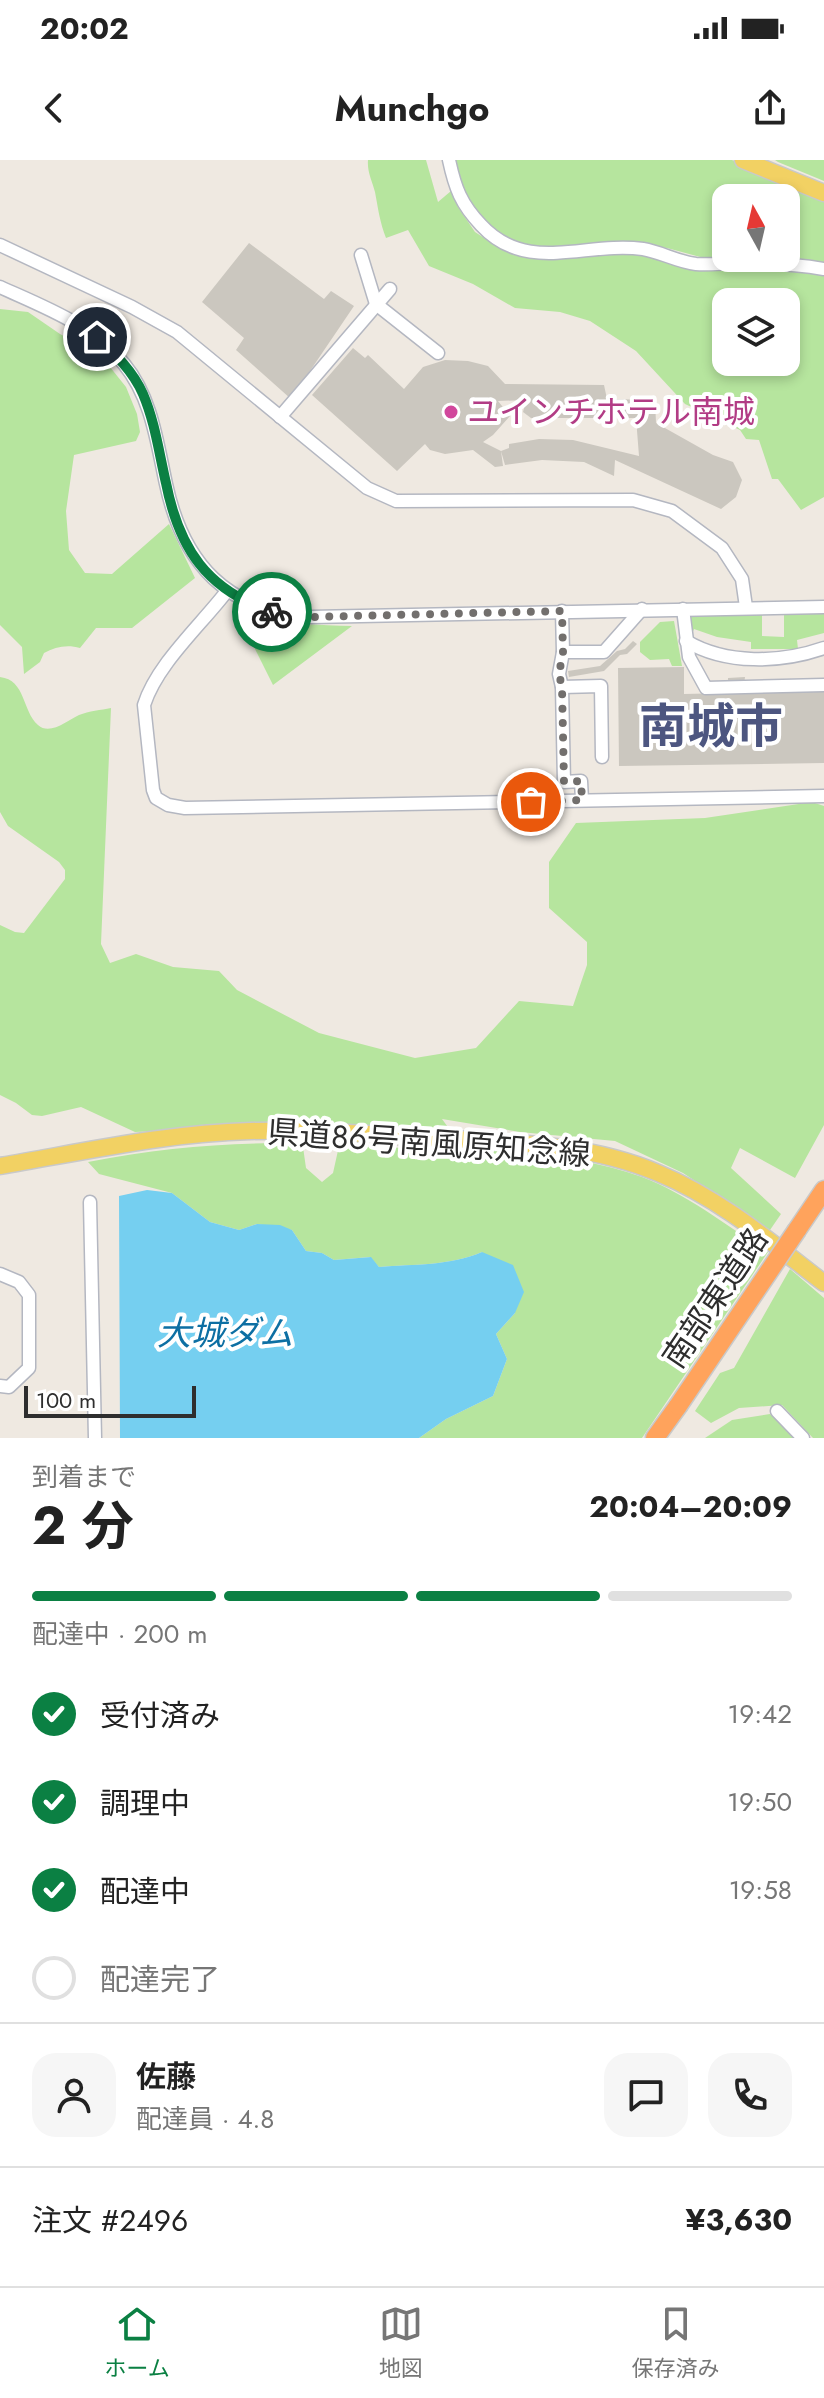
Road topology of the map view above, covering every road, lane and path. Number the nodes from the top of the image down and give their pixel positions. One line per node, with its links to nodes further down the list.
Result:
1 (449, 160): 6 (street)
2 (743, 160): 3 (main road)
3 (824, 193)
4 (0, 245): 11 (street)
5 (361, 255): 9 (street)
6 (824, 269)
7 (0, 287): 12 (street)
8 (390, 289): 9 (street)
9 (376, 304): 10 (street); 11 (street)
10 (438, 353)
11 (280, 417): 13 (street)
12 (227, 591): 17 (street); 25 (street)
13 (746, 607): 14 (street); 16 (street)
14 (824, 607)
15 (642, 609): 16 (street); 17 (street); 20 (street)
16 (683, 609): 18 (street)
17 (562, 611): 20 (street)
18 (686, 641): 19 (street); 21 (street)
19 (824, 648)
20 (563, 652): 22 (street)
21 (824, 685)
22 (562, 687): 23 (street); 25 (street)
23 (602, 757)
24 (824, 796): 25 (street)
25 (582, 800)
26 (0, 1166): 30 (main road, 県道86号南風原知念線)
27 (824, 1190): 34 (highway, 南部東道路, bridge)
28 (90, 1202): 33 (street)
29 (0, 1274): 31 (street)
30 (824, 1283)
31 (0, 1386)
32 (777, 1411): 35 (street)
33 (95, 1438)
34 (655, 1438)
35 (803, 1438)

